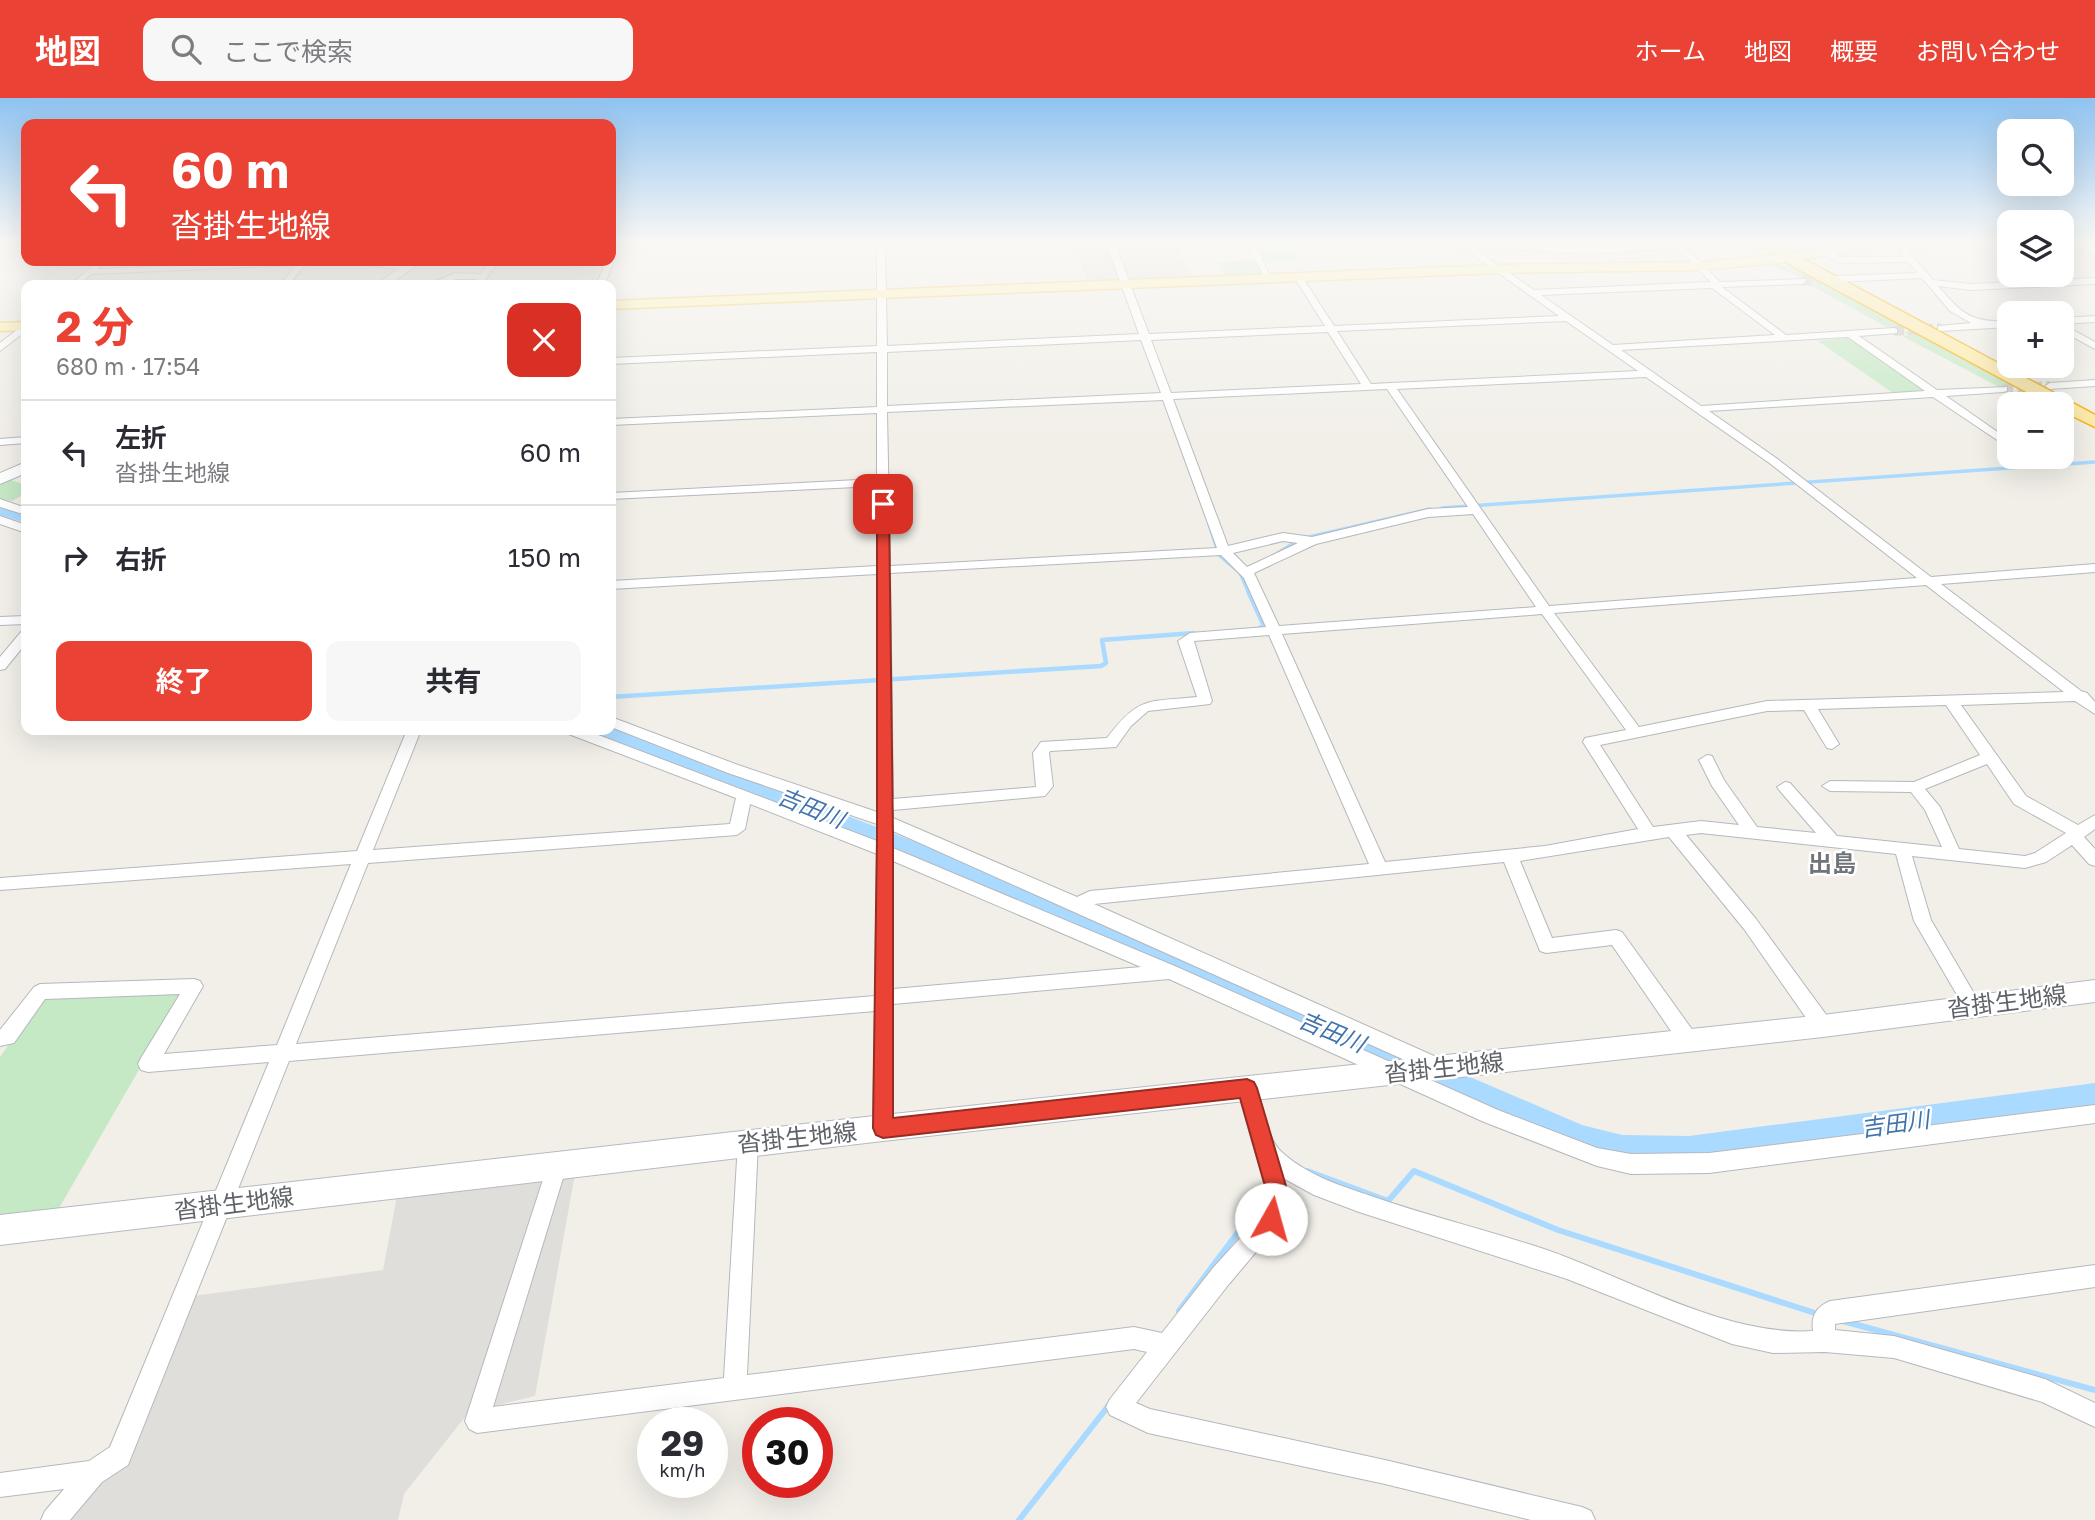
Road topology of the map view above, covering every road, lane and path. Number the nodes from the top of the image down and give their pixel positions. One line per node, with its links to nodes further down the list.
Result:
1 (882, 308): 25 (street)
2 (1134, 308): 21 (street)
3 (1318, 308): 14 (street)
4 (1554, 308): 8 (street)
5 (1745, 308): 22 (street)
6 (1893, 308): 39 (highway)
7 (1952, 308): 12 (street)
8 (1568, 318): 14 (street); 26 (street)
9 (2095, 319): 10 (street)
10 (2074, 320)
11 (1997, 325): 12 (street)
12 (1982, 326): 15 (street)
13 (21, 327): 16 (main road)
14 (1331, 328): 21 (street); 32 (street)
15 (1941, 328)
16 (0, 329)
17 (21, 330): 24 (street)
18 (1894, 331): 19 (street)
19 (1849, 333): 22 (street); 34 (street)
20 (2074, 334): 23 (street)
21 (1145, 337): 25 (street); 35 (street)
22 (1783, 337): 26 (street)
23 (2095, 346)
24 (0, 348)
25 (882, 348): 27 (street); 37 (street)
26 (1612, 348): 28 (street)
27 (616, 361)
28 (1648, 374): 30 (street); 36 (street)
29 (2095, 383): 31 (street)
30 (1390, 386): 32 (street); 50 (street)
31 (2050, 386)
32 (1368, 387): 35 (street)
33 (2003, 389): 34 (street)
34 (1935, 393): 36 (street); 41 (street)
35 (1168, 396): 37 (street); 54 (street)
36 (1697, 409): 58 (street)
37 (883, 410): 38 (street); 46 (street)
38 (616, 422)
39 (2095, 422)
40 (21, 431): 43 (street)
41 (1997, 437)
42 (21, 440): 43 (street)
43 (2, 441)
44 (21, 469): 45 (main road)
45 (0, 479)
46 (883, 482): 47 (street); 56 (street)
47 (616, 496)
48 (0, 503): 49 (street)
49 (21, 510)
50 (1476, 510): 53 (street); 60 (street)
51 (0, 520): 52 (street)
52 (21, 526)
53 (1312, 541): 54 (street); 57 (street)
54 (1224, 551): 56 (street); 57 (street)
55 (2095, 568): 58 (street)
56 (884, 570): 59 (street); 81 (street)
57 (1246, 572): 63 (street)
58 (1929, 581): 60 (street); 66 (street)
59 (616, 586)
60 (1546, 611): 63 (street); 71 (street)
61 (21, 620): 62 (street)
62 (0, 621)
63 (1274, 631): 81 (street); 93 (street)
64 (21, 641): 65 (street)
65 (0, 666)
66 (2087, 696): 67 (street); 69 (street)
67 (1950, 700): 68 (street); 75 (street)
68 (1808, 705): 71 (street); 74 (street)
69 (2095, 709)
70 (616, 725): 81 (street)
71 (1635, 732): 85 (street)
72 (412, 735): 91 (street)
73 (585, 735): 80 (street)
74 (1832, 744)
75 (1989, 757): 79 (street); 82 (street)
76 (1707, 760): 84 (street)
77 (1830, 786): 79 (street)
78 (1785, 787): 86 (street)
79 (1915, 787): 89 (street)
80 (744, 794): 88 (street); 91 (street)
81 (885, 813): 88 (street); 95 (street)
82 (2086, 828): 89 (street); 92 (street)
83 (1672, 829): 84 (street); 85 (street); 100 (street)
84 (1751, 831): 86 (street)
85 (1649, 832): 90 (street)
86 (1831, 840): 87 (street)
87 (1902, 848): 89 (street); 99 (street)
88 (885, 851): 96 (street); 98 (street)
89 (1953, 854)
90 (1508, 855): 93 (street); 102 (street)
91 (360, 857): 94 (street); 103 (street)
92 (2095, 860)
93 (1379, 867): 95 (street)
94 (0, 884)
95 (1077, 904): 104 (street)
96 (1171, 972): 98 (street); 105 (street)
97 (2095, 991): 99 (main road, 沓掛生地線)
98 (884, 1000): 103 (street); 108 (street)
99 (1973, 1007): 100 (main road, 沓掛生地線)
100 (1823, 1026): 102 (main road, 沓掛生地線)
101 (0, 1038): 103 (street)
102 (1689, 1041): 104 (main road, 沓掛生地線)
103 (281, 1054): 112 (street)
104 (1441, 1069): 105 (main road, 沓掛生地線)
105 (1400, 1073): 106 (main road, 沓掛生地線); 107 (street)
106 (1247, 1088): 108 (main road, 沓掛生地線); 110 (street)
107 (2095, 1114)
108 (883, 1128): 109 (main road, 沓掛生地線)
109 (748, 1143): 111 (main road, 沓掛生地線); 117 (street)
110 (1264, 1149): 115 (street); 116 (street)
111 (557, 1165): 112 (main road, 沓掛生地線); 117 (street)
112 (220, 1206): 113 (main road, 沓掛生地線); 119 (street)
113 (0, 1230)
114 (2095, 1276): 115 (street)
115 (1825, 1341): 118 (street)
116 (1166, 1345): 117 (street); 122 (street)
117 (735, 1387)
118 (2095, 1415)
119 (93, 1473): 120 (street); 121 (street)
120 (0, 1485)
121 (54, 1520)
122 (1582, 1520)

